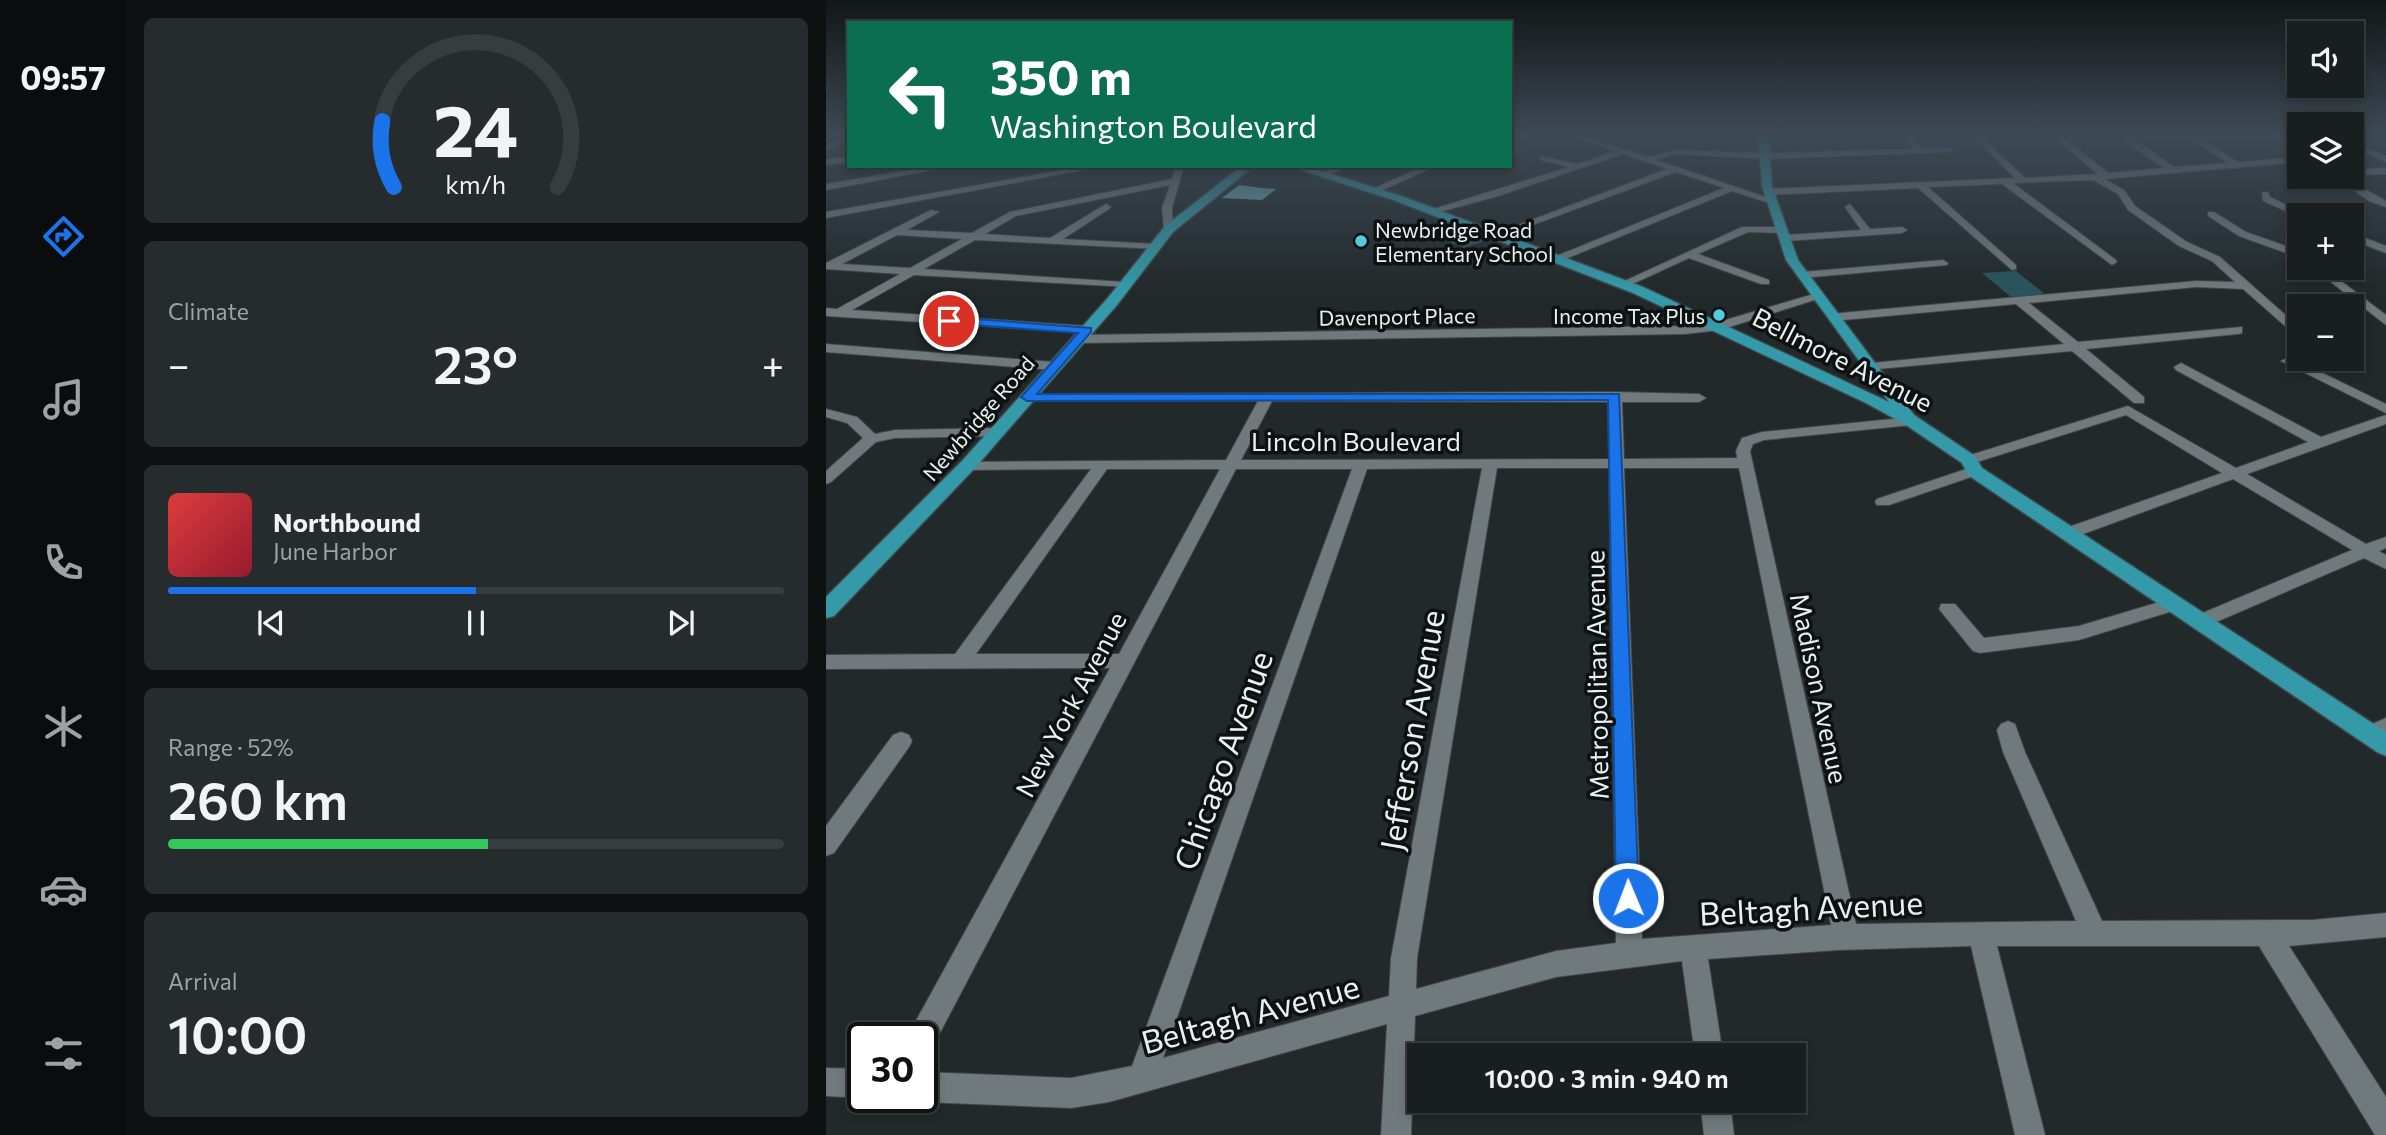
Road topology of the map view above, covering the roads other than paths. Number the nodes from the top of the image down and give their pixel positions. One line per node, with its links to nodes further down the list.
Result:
1 (989, 186): 29 (street)
2 (1149, 186): 36 (street)
3 (1173, 186): 30 (street)
4 (1224, 186): 30 (main road, Newbridge Road)
5 (1364, 186): 18 (main road, Bellmore Avenue)
6 (1385, 186): 18 (street)
7 (1491, 186): 19 (street)
8 (1520, 186): 19 (street)
9 (1629, 186): 35 (street)
10 (1725, 186): 16 (street)
11 (1770, 186): 21 (main road)
12 (1907, 186): 21 (street)
13 (1921, 186): 47 (street)
14 (2011, 186): 44 (street)
15 (2113, 186): 54 (street)
16 (1731, 188): 21 (street); 43 (street)
17 (2357, 189): 22 (street)
18 (1373, 191): 26 (main road, Bellmore Avenue)
19 (1505, 191): 26 (street)
20 (2265, 194): 25 (street)
21 (1771, 196): 34 (main road)
22 (2386, 201)
23 (1106, 206): 37 (street)
24 (1850, 207): 33 (street)
25 (2287, 208)
26 (1432, 211): 35 (main road, Bellmore Avenue)
27 (934, 212): 32 (street)
28 (2211, 214): 41 (street)
29 (826, 215)
30 (1169, 229): 39 (main road, Newbridge Road)
31 (1902, 230): 33 (street)
32 (896, 232): 36 (street); 46 (street)
33 (1867, 232): 34 (street)
34 (1784, 234): 42 (street); 49 (main road)
35 (1496, 235): 43 (main road, Bellmore Avenue)
36 (974, 236): 37 (street); 48 (street)
37 (1052, 241): 39 (street)
38 (2364, 241): 40 (street)
39 (1155, 247): 53 (main road, Newbridge Road)
40 (2386, 250)
41 (2287, 251)
42 (1690, 255): 51 (street); 52 (street)
43 (1558, 259): 52 (main road, Bellmore Avenue)
44 (2112, 262)
45 (1943, 263): 49 (street)
46 (827, 266): 48 (street)
47 (2012, 267)
48 (911, 272): 53 (street); 57 (street)
49 (1802, 275): 55 (main road)
50 (2333, 280): 59 (street)
51 (1765, 282)
52 (1624, 284): 61 (main road, Bellmore Avenue)
53 (1125, 285): 63 (main road, Newbridge Road)
54 (2246, 286): 56 (street); 60 (street)
55 (1817, 296): 58 (main road); 61 (street, Davenport Place)
56 (2019, 300): 58 (street); 64 (street)
57 (833, 313): 63 (street, Davenport Place)
58 (1833, 317): 67 (main road)
59 (2386, 321)
60 (2287, 323)
61 (1716, 327): 63 (street, Davenport Place); 78 (main road, Bellmore Avenue)
62 (2238, 330): 64 (street)
63 (1083, 335): 66 (main road, Newbridge Road)
64 (2075, 346): 67 (street); 74 (street)
65 (826, 348): 66 (street)
66 (1054, 366): 71 (main road, Newbridge Road)
67 (1872, 367): 78 (main road)
68 (2181, 367): 81 (street)
69 (2308, 371): 75 (street)
70 (1615, 396): 72 (street); 73 (street); 84 (street, Metropolitan Avenue)
71 (1027, 397): 72 (street); 79 (main road, Newbridge Road)
72 (1267, 397): 88 (street, New York Avenue)
73 (1699, 398)
74 (2134, 405): 89 (street); 90 (street)
75 (2386, 409)
76 (826, 413): 80 (street)
77 (2386, 419): 81 (street)
78 (1912, 421): 82 (street); 89 (main road, Bellmore Avenue)
79 (997, 432): 80 (street); 86 (main road, Newbridge Road)
80 (872, 439): 91 (street)
81 (2320, 443): 90 (street)
82 (1744, 457): 84 (street, Lincoln Boulevard); 112 (street, Madison Avenue)
83 (1492, 463): 84 (street, Lincoln Boulevard); 85 (street, Lincoln Boulevard); 115 (street, Jefferson Avenue)
84 (1617, 463): 114 (street, Metropolitan Avenue)
85 (1360, 464): 88 (street, Lincoln Boulevard); 118 (street, Chicago Avenue)
86 (968, 465): 87 (street, Lincoln Boulevard); 99 (main road, Newbridge Road)
87 (1102, 465): 88 (street, Lincoln Boulevard); 103 (street)
88 (1231, 465): 101 (street, New York Avenue)
89 (1972, 466): 92 (street); 93 (main road, Bellmore Avenue)
90 (2235, 473): 93 (street); 95 (street)
91 (826, 479)
92 (1883, 502)
93 (2069, 533): 97 (main road, Bellmore Avenue)
94 (2386, 542): 95 (street)
95 (2365, 551): 96 (street); 100 (street)
96 (2386, 563)
97 (2173, 604): 98 (street); 100 (main road, Bellmore Avenue)
98 (1948, 609)
99 (826, 610)
100 (2200, 622): 105 (main road, Bellmore Avenue)
101 (1126, 661): 103 (street); 116 (street, New York Avenue)
102 (826, 662): 103 (street)
103 (960, 662)
104 (2008, 730): 110 (street)
105 (2381, 735)
106 (901, 741): 107 (street)
107 (826, 845)
108 (2386, 925): 109 (street, Beltagh Avenue)
109 (2266, 933): 110 (street, Beltagh Avenue); 123 (street)
110 (2095, 934): 111 (street, Beltagh Avenue)
111 (1981, 935): 112 (street, Beltagh Avenue); 126 (street)
112 (1846, 937): 113 (street, Beltagh Avenue)
113 (1693, 948): 114 (street, Beltagh Avenue); 117 (street)
114 (1629, 952): 115 (street, Beltagh Avenue)
115 (1403, 1008): 118 (street, Beltagh Avenue); 124 (street, Jefferson Avenue)
116 (931, 1022)
117 (1707, 1043)
118 (1142, 1077): 121 (street, Beltagh Avenue)
119 (826, 1082): 120 (street)
120 (847, 1083)
121 (938, 1088)
122 (1716, 1113): 125 (street)
123 (2386, 1124)
124 (1396, 1135)
125 (1719, 1135)
126 (2030, 1135)

